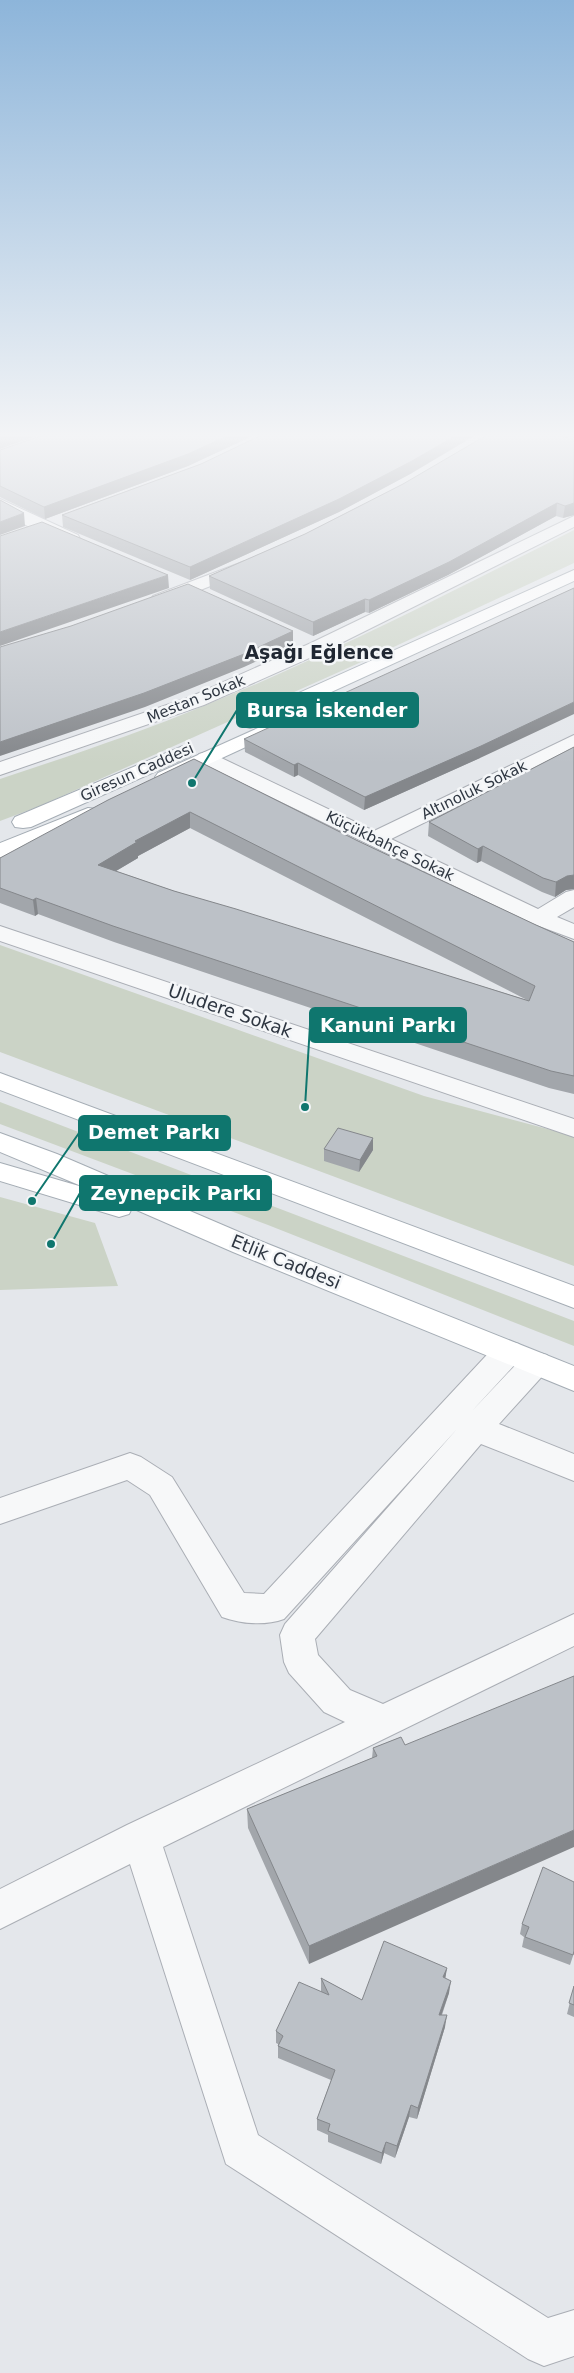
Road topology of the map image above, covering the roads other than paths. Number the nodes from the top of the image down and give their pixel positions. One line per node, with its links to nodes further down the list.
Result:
1 (82, 543): 3 (street)
2 (528, 543): 12 (street, Mestan Sokak)
3 (90, 546)
4 (263, 558): 7 (street)
5 (574, 575): 16 (main road, Giresun Caddesi)
6 (164, 577): 7 (street)
7 (191, 589): 9 (street); 10 (street)
8 (574, 589): 14 (main road, Giresun Caddesi)
9 (208, 596)
10 (145, 606)
11 (301, 640): 12 (street)
12 (318, 647): 15 (street, Mestan Sokak)
13 (574, 741): 17 (street, Altınoluk Sokak)
14 (206, 758): 17 (street, Küçükbahçe Sokak); 18 (main road, Giresun Caddesi)
15 (0, 770)
16 (0, 832)
17 (374, 839): 20 (street, Küçükbahçe Sokak)
18 (0, 851)
19 (574, 897): 20 (street)
20 (539, 918): 21 (street, Küçükbahçe Sokak)
21 (574, 932)
22 (0, 933): 24 (street, Uludere Sokak)
23 (0, 1081): 28 (main road)
24 (574, 1128)
25 (0, 1142): 27 (main road, Etlik Caddesi)
26 (0, 1172): 27 (main road)
27 (244, 1245): 29 (main road, Etlik Caddesi)
28 (574, 1297)
29 (522, 1358): 30 (main road, Etlik Caddesi); 31 (street); 33 (street)
30 (574, 1378)
31 (476, 1428): 32 (street); 35 (street)
32 (574, 1468)
33 (0, 1511)
34 (574, 1629): 35 (street)
35 (383, 1721): 36 (street)
36 (141, 1838): 37 (street); 38 (street)
37 (0, 1910)
38 (574, 2333)

